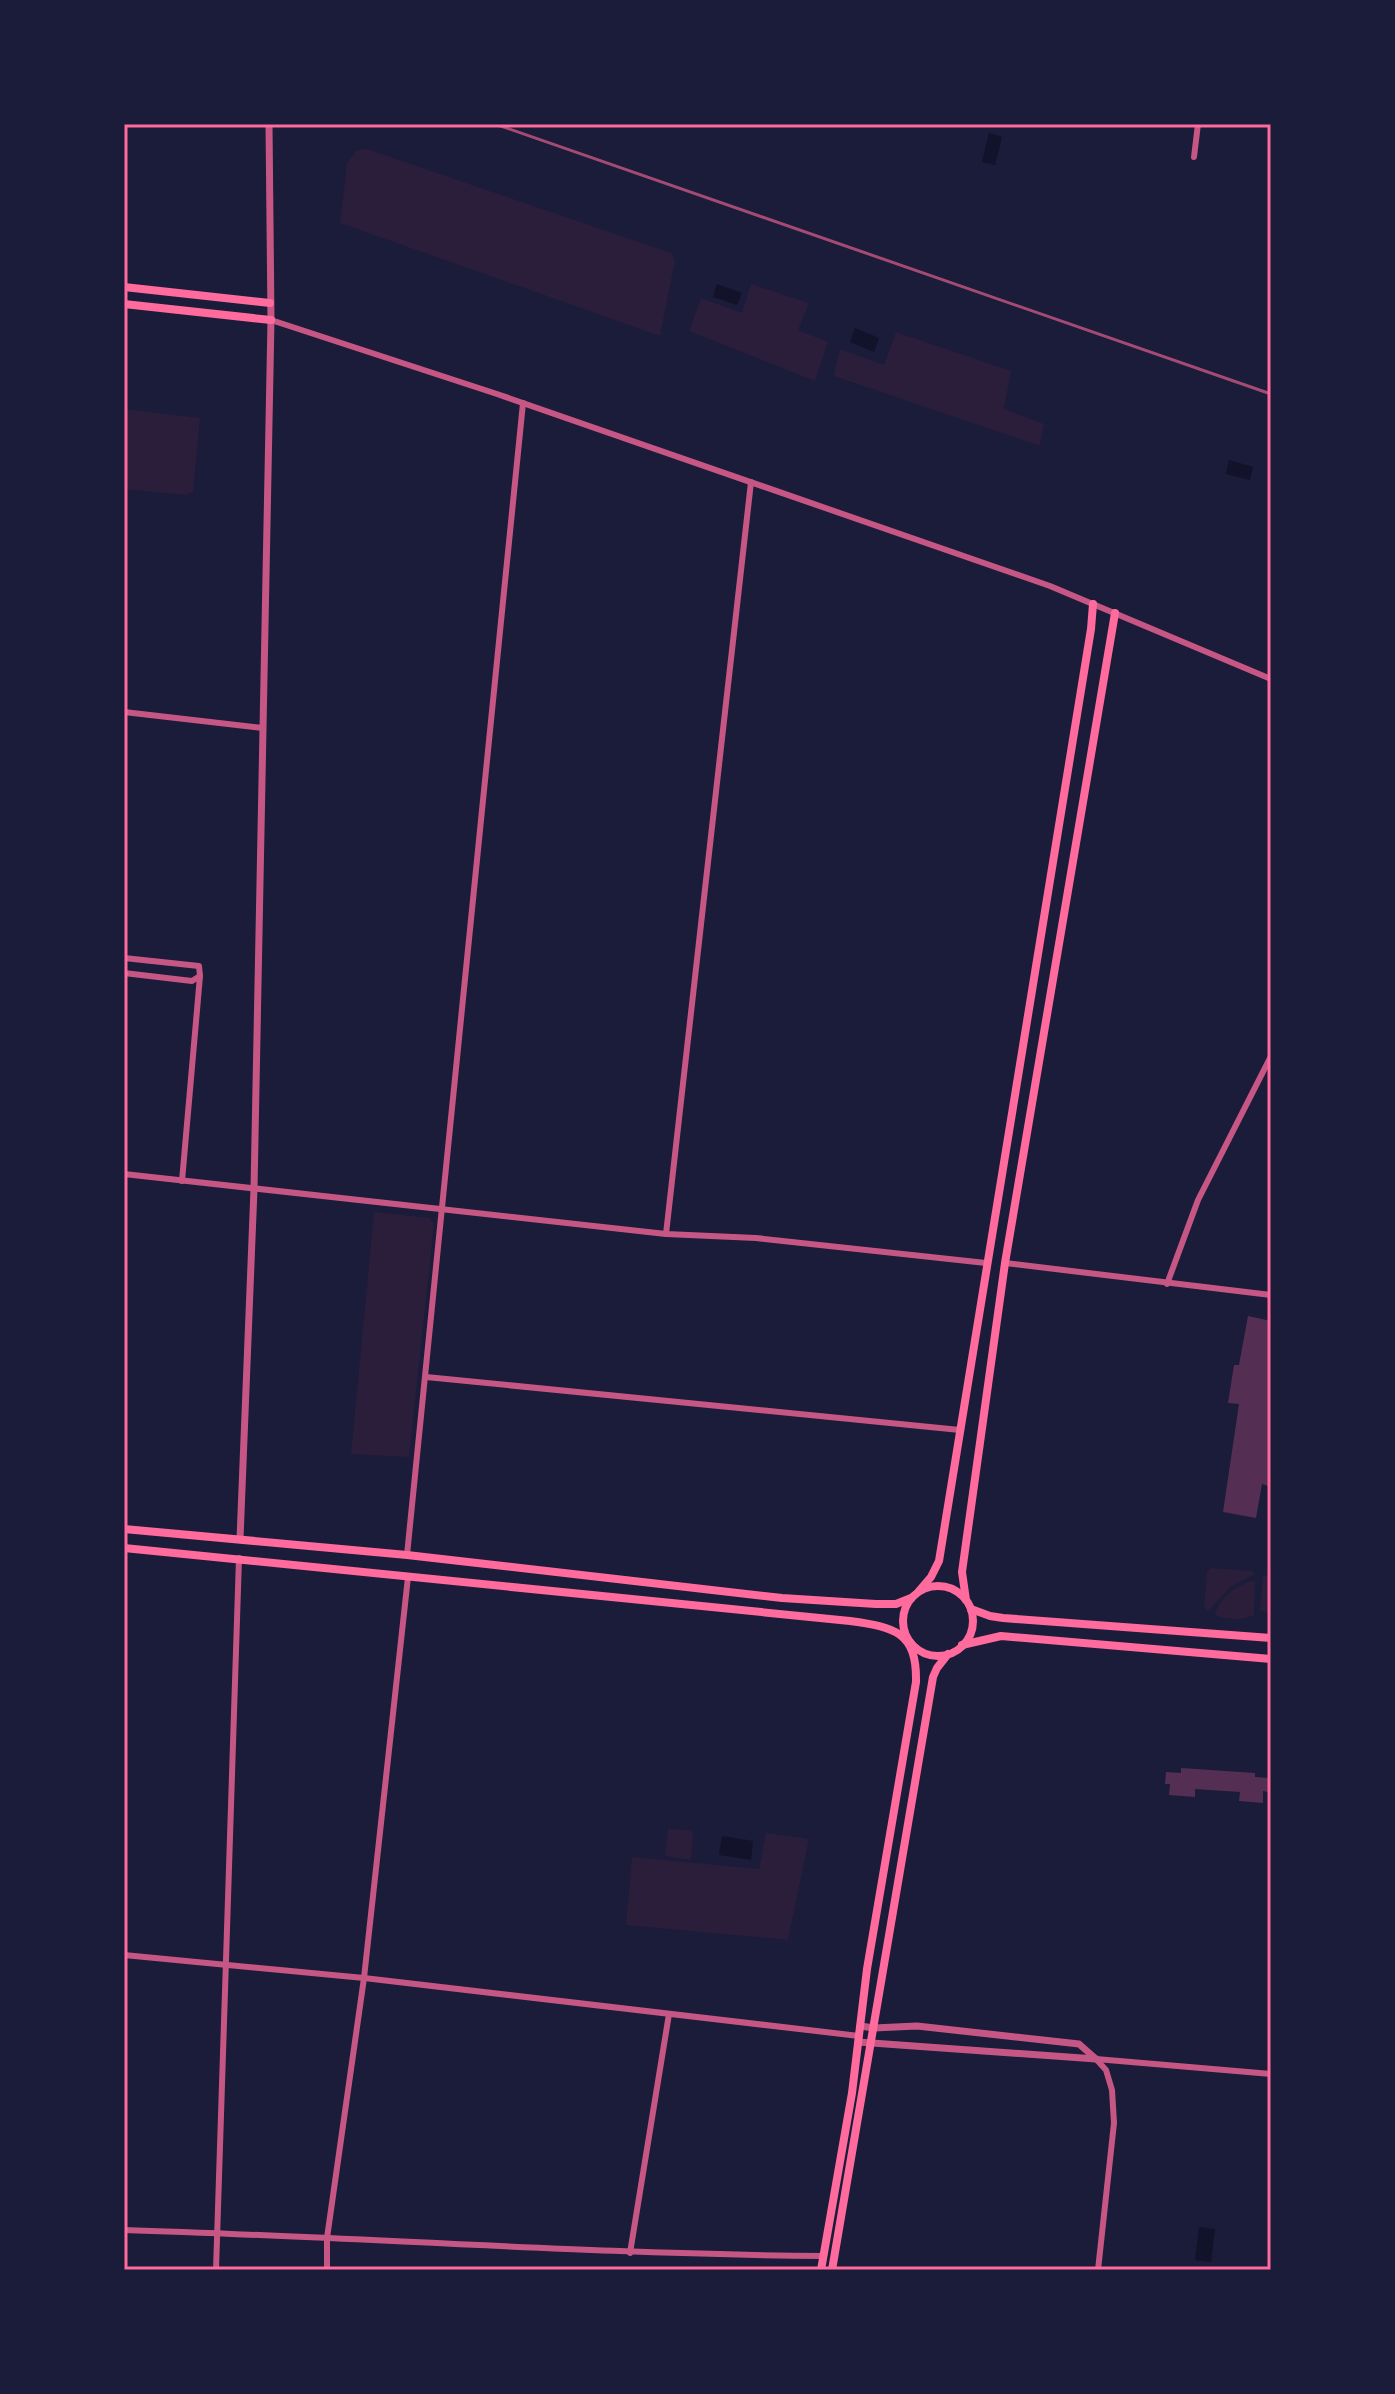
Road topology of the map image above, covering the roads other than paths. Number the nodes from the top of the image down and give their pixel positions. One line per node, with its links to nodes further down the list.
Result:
1 (269, 124): 5 (street)
2 (1198, 124): 3 (street)
3 (1194, 157)
4 (124, 287): 5 (main road)
5 (270, 303): 7 (street)
6 (124, 304): 7 (main road)
7 (271, 320): 8 (street); 14 (street)
8 (523, 403): 9 (street); 22 (street)
9 (751, 482): 10 (street); 23 (street)
10 (1093, 604): 11 (street); 24 (main road)
11 (1115, 613): 12 (street); 25 (main road)
12 (1271, 679)
13 (124, 712): 14 (street)
14 (263, 728): 21 (street)
15 (124, 958): 17 (street)
16 (124, 973): 17 (street)
17 (200, 976): 20 (street)
18 (1271, 1056): 26 (street)
19 (124, 1174): 20 (street)
20 (182, 1181): 21 (street)
21 (254, 1189): 22 (street); 31 (street)
22 (444, 1208): 23 (street); 28 (street)
23 (666, 1234): 24 (street)
24 (986, 1263): 29 (main road)
25 (1005, 1263): 26 (street); 38 (main road)
26 (1167, 1284): 27 (street)
27 (1271, 1295)
28 (426, 1377): 29 (street); 33 (street)
29 (960, 1430): 36 (main road)
30 (124, 1529): 31 (main road)
31 (240, 1539): 33 (main road)
32 (124, 1548): 34 (main road)
33 (407, 1555): 37 (main road)
34 (239, 1558): 35 (main road); 46 (street)
35 (408, 1577): 41 (main road); 47 (street)
36 (919, 1591): 37 (main road); 38 (main road)
37 (911, 1598): 41 (main road)
38 (966, 1600): 39 (main road)
39 (971, 1609): 40 (main road); 42 (main road)
40 (1271, 1638)
41 (910, 1643): 43 (main road); 49 (main road)
42 (962, 1645): 43 (main road); 44 (main road)
43 (948, 1654): 50 (main road)
44 (1271, 1659)
45 (124, 1955): 46 (street)
46 (227, 1966): 47 (street); 56 (street)
47 (364, 1978): 48 (street); 57 (street)
48 (669, 2014): 51 (street); 58 (street)
49 (860, 2026): 50 (street); 51 (main road)
50 (874, 2028): 52 (main road); 53 (street)
51 (858, 2039): 52 (street); 59 (main road)
52 (872, 2043): 53 (street); 63 (main road)
53 (1096, 2059): 54 (street); 64 (street)
54 (1271, 2074)
55 (124, 2230): 56 (street)
56 (217, 2233): 57 (street); 60 (street)
57 (327, 2238): 58 (street); 61 (street)
58 (630, 2253): 59 (street)
59 (824, 2256): 62 (main road)
60 (216, 2270)
61 (327, 2270)
62 (821, 2270)
63 (832, 2270)
64 (1098, 2270)

